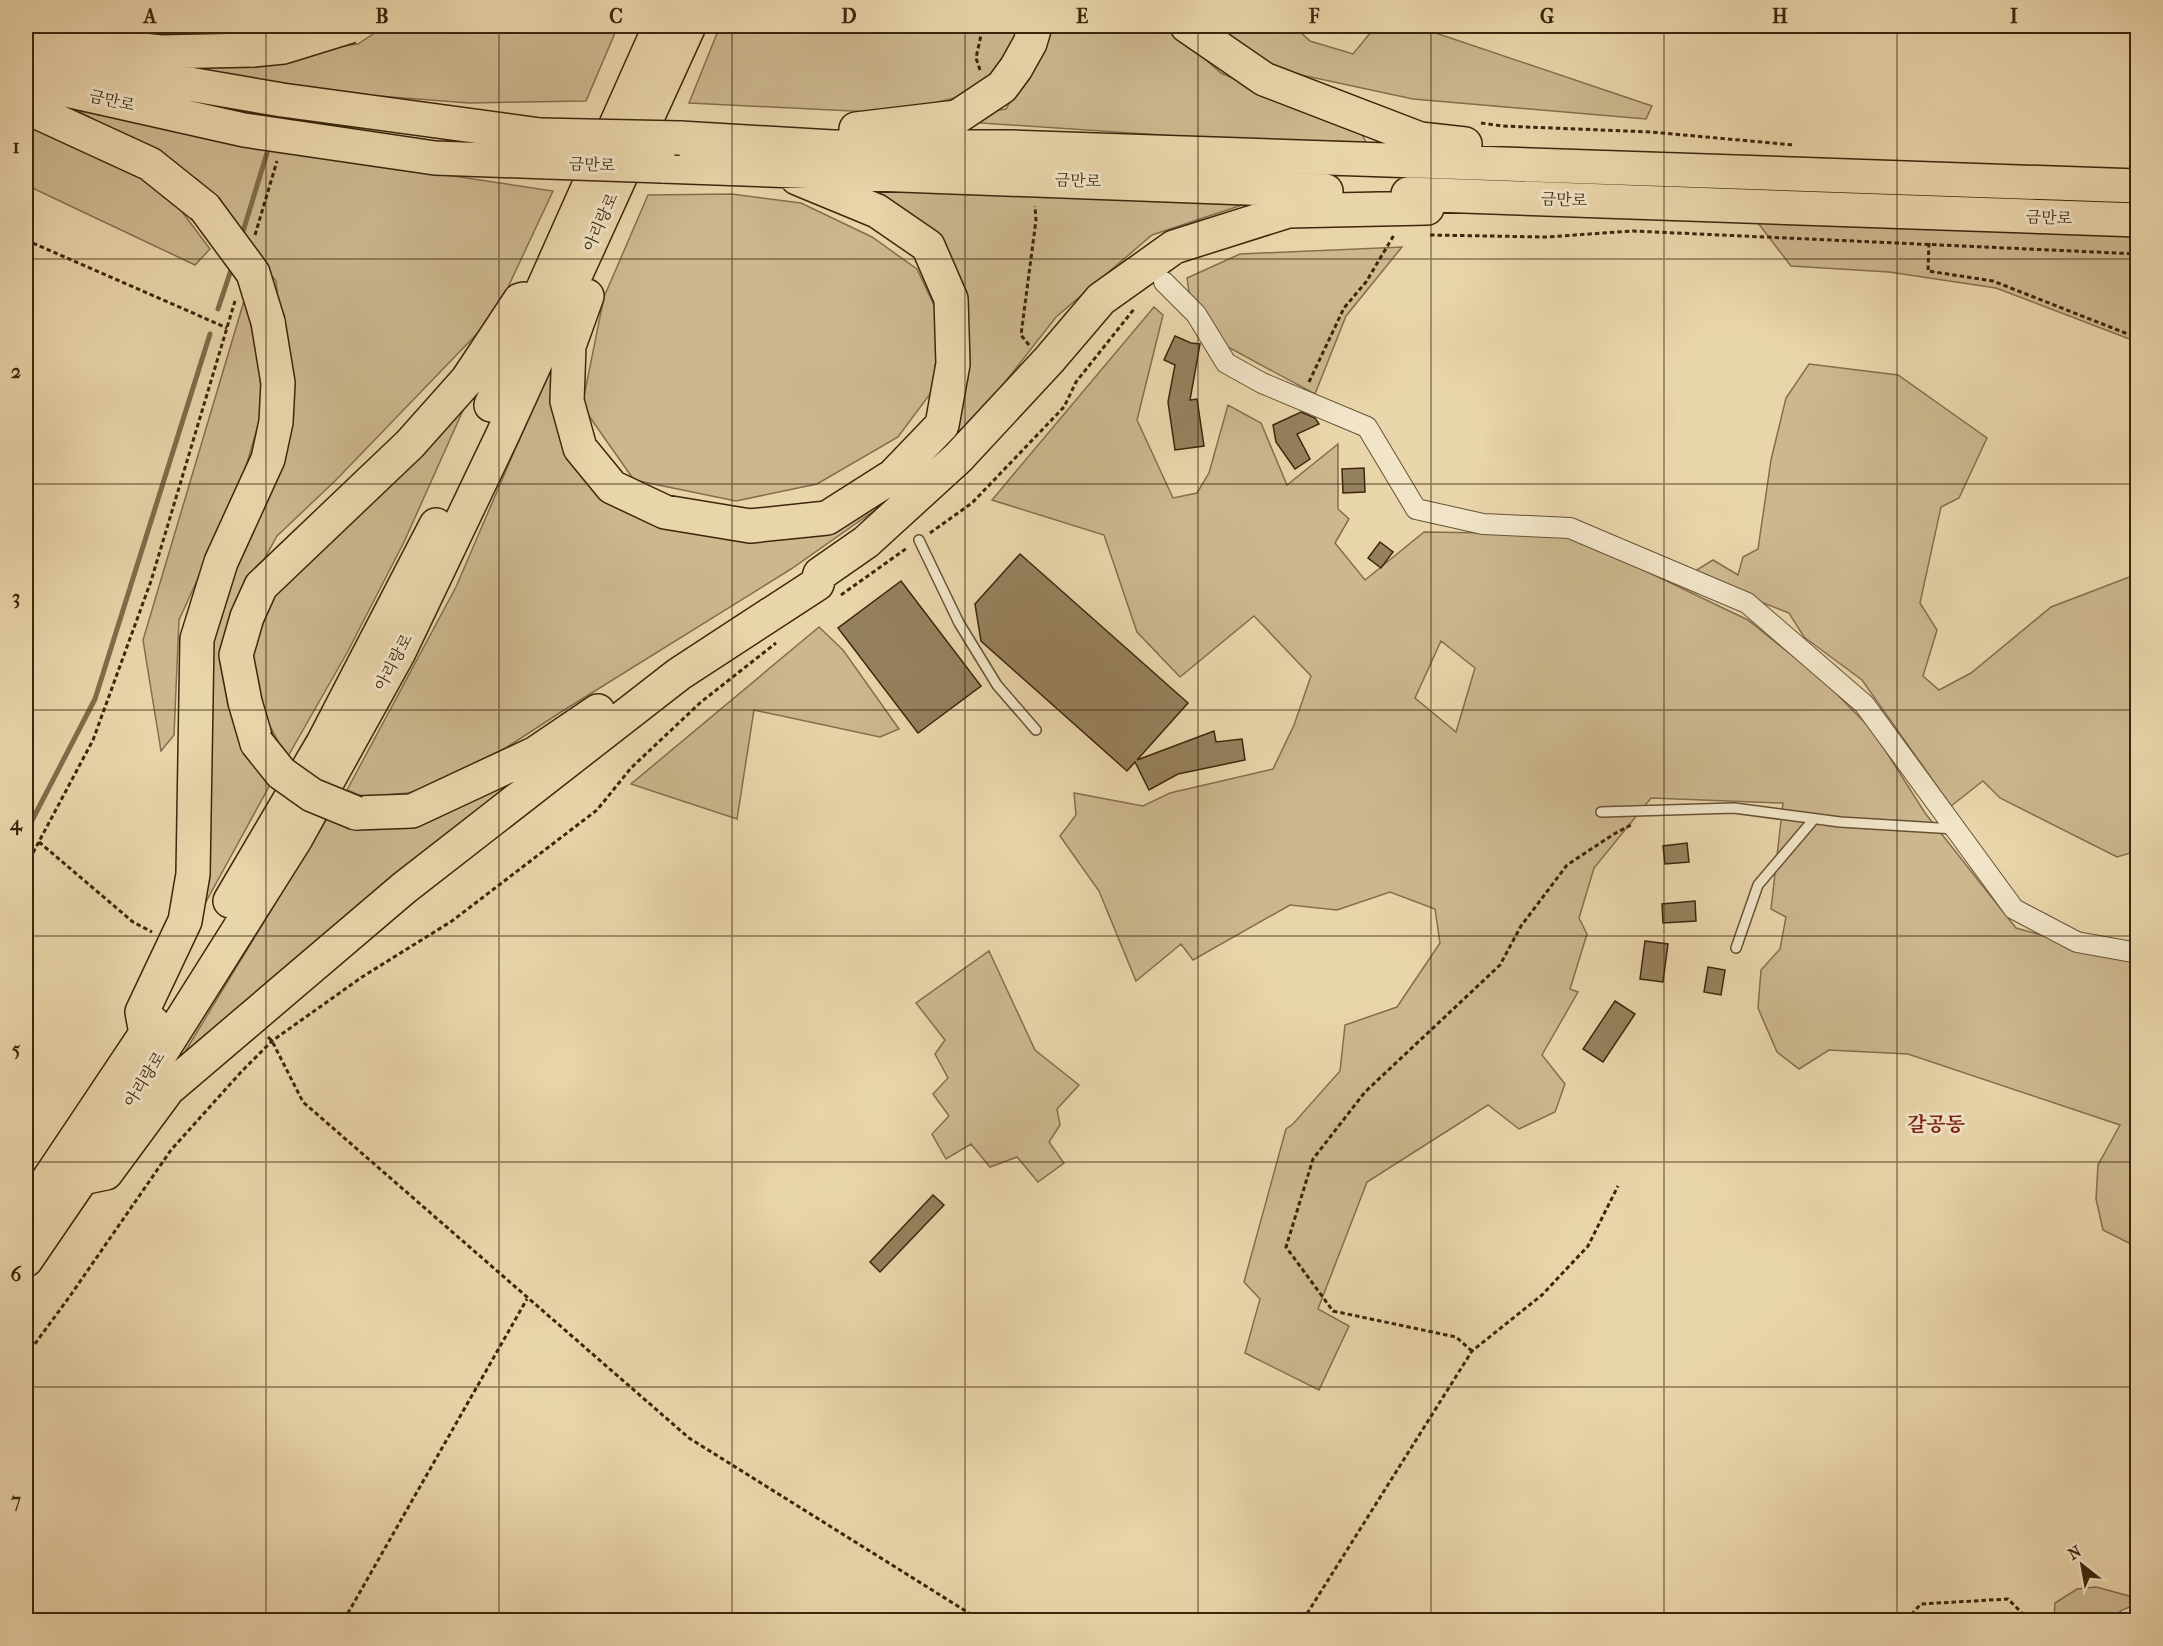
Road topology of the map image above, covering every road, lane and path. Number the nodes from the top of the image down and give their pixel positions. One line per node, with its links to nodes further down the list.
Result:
1 (351, 26): 6 (highway, bridge)
2 (983, 26): 8 (path)
3 (1035, 26): 13 (highway)
4 (1187, 26): 16 (highway)
5 (675, 27): 28 (highway, 아리랑로); 30 (highway, 아리랑로)
6 (26, 28)
7 (26, 56): 14 (highway, 금만로)
8 (982, 78)
9 (26, 81): 14 (highway, 금만로)
10 (26, 106): 51 (highway, bridge)
11 (1479, 123): 12 (path)
12 (1794, 145)
13 (833, 147): 14 (highway, 금만로, bridge); 16 (highway, 금만로)
14 (544, 148): 17 (highway, 금만로, bridge)
15 (279, 155): 25 (path)
16 (1555, 166): 18 (highway, 금만로)
17 (776, 170): 19 (highway, 금만로); 28 (highway)
18 (2138, 186)
19 (1429, 195): 21 (highway, 금만로); 38 (highway)
20 (1035, 201): 35 (path)
21 (2138, 220)
22 (1385, 233): 36 (path)
23 (1430, 235): 26 (path)
24 (26, 240): 33 (path)
25 (253, 242)
26 (1929, 243): 27 (path); 34 (path)
27 (2138, 254)
28 (584, 257): 53 (highway, 아리랑로)
29 (1164, 282): 36 (street)
30 (540, 295): 38 (highway, bridge); 51 (highway, 아리랑로)
31 (237, 296): 33 (path)
32 (1135, 307): 37 (path)
33 (227, 328): 45 (path)
34 (2138, 338)
35 (1032, 348)
36 (1301, 400): 44 (street)
37 (919, 540): 38 (path); 40 (lane)
38 (829, 586): 53 (highway)
39 (783, 638): 52 (path)
40 (1036, 730)
41 (1661, 810): 42 (lane); 43 (lane); 58 (path)
42 (1601, 812)
43 (1814, 819): 44 (lane); 48 (lane)
44 (1955, 829): 49 (street)
45 (39, 842): 46 (path); 47 (path)
46 (26, 866)
47 (159, 936)
48 (1736, 948)
49 (2138, 953)
50 (265, 1033): 52 (path)
51 (146, 1034): 55 (highway, 아리랑로)
52 (272, 1041): 57 (path); 59 (path)
53 (82, 1178): 56 (highway, 아리랑로)
54 (1618, 1186): 58 (path)
55 (26, 1213)
56 (26, 1260)
57 (527, 1299): 61 (path); 62 (path)
58 (1472, 1351): 63 (path)
59 (26, 1356)
60 (2138, 1615): 66 (street)
61 (344, 1620)
62 (981, 1620)
63 (1303, 1620)
64 (1906, 1620): 65 (path)
65 (2029, 1620)
66 (2126, 1620)

